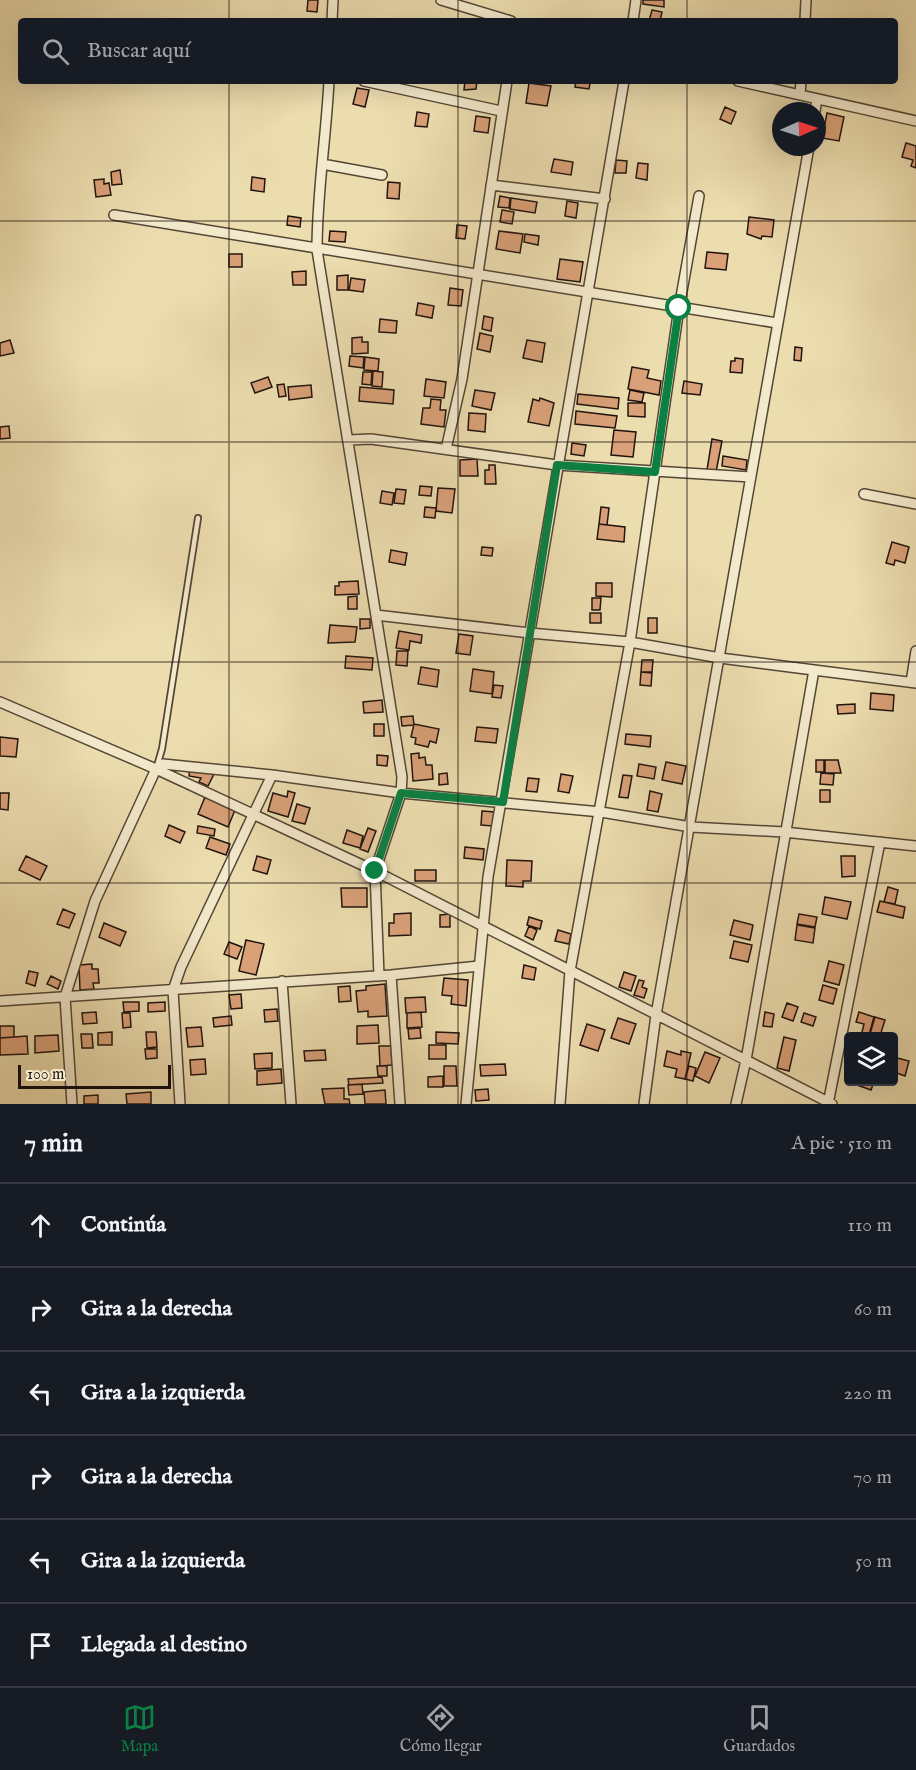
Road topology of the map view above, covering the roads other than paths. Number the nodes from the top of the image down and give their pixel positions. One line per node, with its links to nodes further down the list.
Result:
1 (333, 0): 7 (street)
2 (441, 0): 6 (street)
3 (483, 0): 6 (street)
4 (636, 0): 9 (street)
5 (806, 0): 10 (street)
6 (480, 12): 8 (street)
7 (332, 18)
8 (501, 18)
9 (633, 18)
10 (805, 18)
11 (329, 84): 23 (street)
12 (378, 84): 20 (street)
13 (506, 84): 20 (street)
14 (624, 84): 27 (street)
15 (751, 84): 17 (street)
16 (801, 84): 17 (street)
17 (800, 95): 18 (street)
18 (817, 99): 19 (street); 21 (street)
19 (816, 102)
20 (501, 111): 25 (street)
21 (916, 121)
22 (807, 156): 33 (street)
23 (322, 164): 24 (street); 29 (street)
24 (382, 175)
25 (490, 185): 27 (street); 30 (street)
26 (699, 196): 32 (street)
27 (605, 199): 31 (street)
28 (114, 215): 29 (street)
29 (316, 250): 30 (street); 34 (street)
30 (477, 276): 31 (street); 35 (street)
31 (587, 293): 32 (street); 36 (street)
32 (679, 308): 33 (street); 37 (street)
33 (777, 323): 38 (street)
34 (349, 440): 35 (street); 42 (street)
35 (446, 449): 36 (street)
36 (557, 465): 37 (street); 43 (street)
37 (655, 472): 38 (street); 44 (street)
38 (751, 477): 46 (street)
39 (864, 494): 40 (street)
40 (916, 504)
41 (198, 518): 50 (lane)
42 (376, 615): 43 (street); 52 (street)
43 (530, 633): 44 (street); 53 (street)
44 (630, 642): 46 (street); 54 (street)
45 (916, 651): 48 (street)
46 (720, 658): 47 (street); 56 (street)
47 (814, 670): 48 (street); 57 (street)
48 (914, 682)
49 (0, 702): 50 (street)
50 (156, 769): 51 (street); 55 (street); 68 (street)
51 (272, 775): 52 (street); 55 (street)
52 (401, 793): 53 (street); 60 (street)
53 (503, 802): 54 (street); 61 (street)
54 (601, 812): 56 (street); 63 (street)
55 (254, 814): 60 (street); 67 (street)
56 (691, 827): 57 (street); 70 (street)
57 (784, 832): 58 (street); 71 (street)
58 (880, 842): 59 (street); 72 (street)
59 (916, 846)
60 (375, 871): 61 (street); 65 (street)
61 (482, 926): 62 (street); 63 (street)
62 (479, 966): 64 (street); 77 (street)
63 (570, 971): 70 (street); 78 (street)
64 (392, 975): 65 (street); 76 (street)
65 (379, 976): 66 (street)
66 (282, 981): 67 (street); 75 (street)
67 (173, 990): 68 (street); 74 (street)
68 (65, 996): 69 (street); 73 (street)
69 (0, 1001)
70 (656, 1015): 71 (street); 79 (street)
71 (746, 1060): 72 (street); 80 (street)
72 (829, 1103)
73 (72, 1104)
74 (180, 1104)
75 (291, 1104)
76 (400, 1104)
77 (466, 1104)
78 (560, 1104)
79 (644, 1104)
80 (736, 1104)

